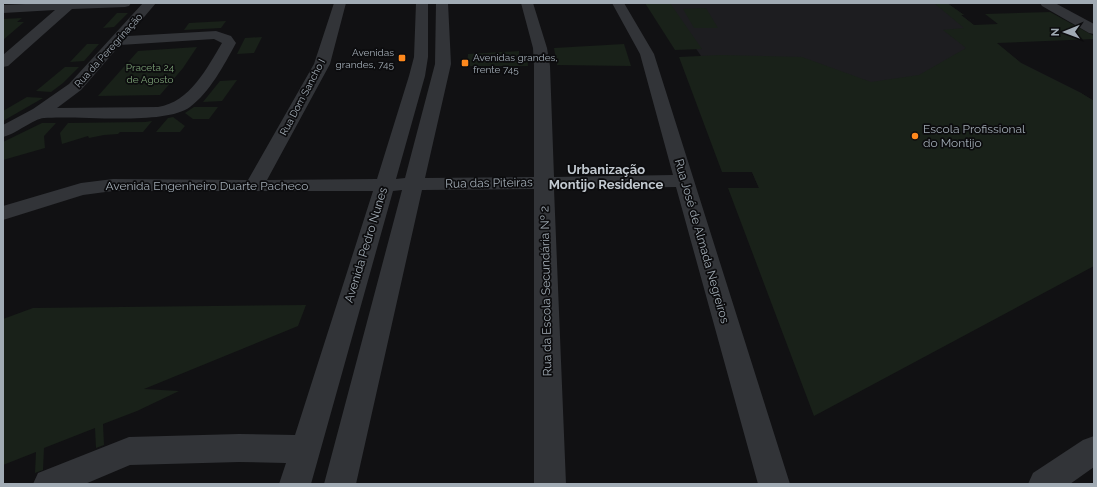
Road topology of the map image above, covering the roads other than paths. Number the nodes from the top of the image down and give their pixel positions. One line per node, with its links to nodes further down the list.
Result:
1 (125, 3): 9 (street)
2 (150, 3): 12 (street, Rua da Peregrinação)
3 (340, 3): 20 (street, Rua Dom Sancho I)
4 (422, 3): 18 (street, Avenida Pedro Nunes)
5 (442, 3): 19 (street)
6 (527, 3): 17 (street, Rua da Escola Secundária Nº 2)
7 (618, 3): 16 (street, Rua José de Almada Negreiros)
8 (1046, 3): 11 (street)
9 (68, 6): 10 (street); 13 (street)
10 (3, 9)
11 (1094, 30)
12 (118, 40): 14 (street, Rua da Peregrinação); 14 (street)
13 (3, 63)
14 (39, 113): 15 (street, Rua da Peregrinação)
15 (3, 132)
16 (684, 181): 17 (street, Rua das Piteiras); 28 (street, Rua José de Almada Negreiros)
17 (544, 183): 19 (street, Rua das Piteiras); 27 (street, Rua da Escola Secundária Nº 2)
18 (384, 184): 19 (street, Avenida Engenheiro Duarte Pacheco); 20 (street, Avenida Engenheiro Duarte Pacheco); 22 (street, Avenida Pedro Nunes)
19 (414, 184): 26 (street)
20 (254, 186): 21 (street, Avenida Engenheiro Duarte Pacheco)
21 (3, 213)
22 (306, 449): 24 (street); 25 (street, Avenida Pedro Nunes)
23 (1094, 450): 29 (street)
24 (49, 484)
25 (295, 484)
26 (340, 484)
27 (550, 484)
28 (774, 484)
29 (1044, 484)

